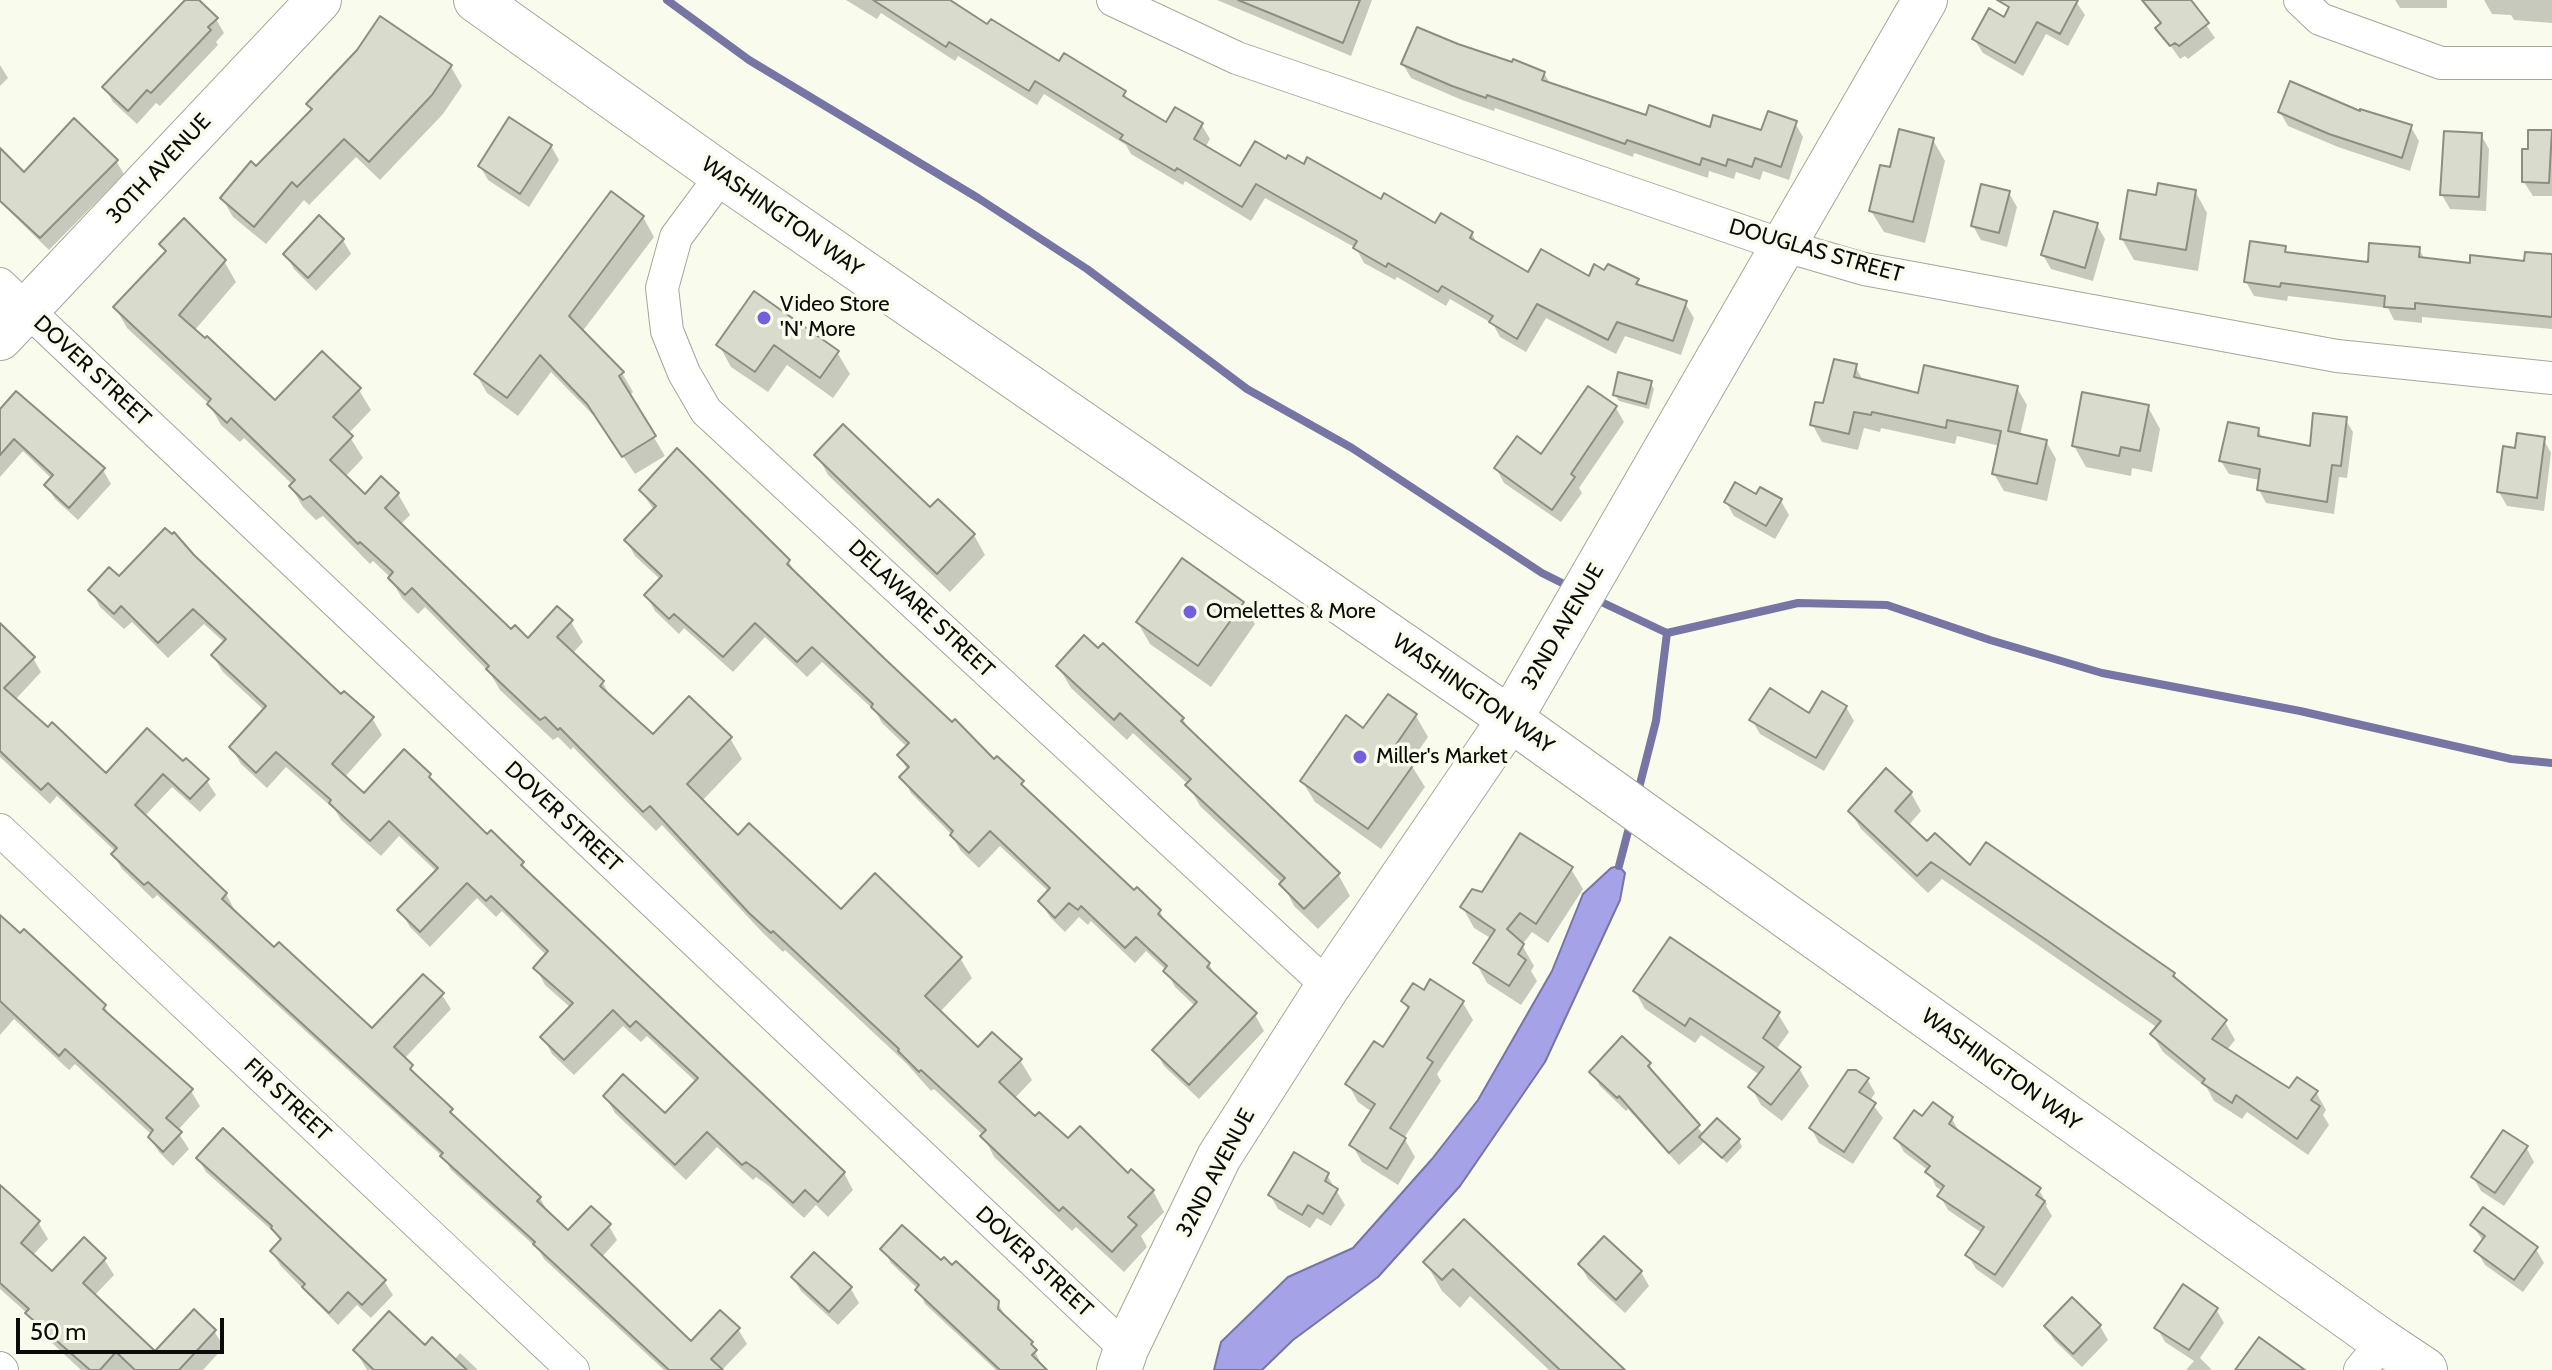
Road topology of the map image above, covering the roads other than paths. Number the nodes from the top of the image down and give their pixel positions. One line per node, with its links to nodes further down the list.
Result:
1 (319, 0): 9 (main road, 30TH AVENUE)
2 (476, 0): 7 (main road, WASHINGTON WAY)
3 (1113, 0): 8 (street, DOUGLAS STREET)
4 (1925, 0): 8 (main road, 32ND AVENUE)
5 (2300, 0): 6 (street)
6 (2552, 63)
7 (722, 175): 11 (main road, WASHINGTON WAY); 13 (street, DELAWARE STREET)
8 (1785, 246): 10 (street, DOUGLAS STREET); 11 (main road, 32ND AVENUE)
9 (9, 310): 15 (street, DOVER STREET)
10 (2552, 378)
11 (1510, 719): 13 (main road, 32ND AVENUE); 14 (main road, WASHINGTON WAY)
12 (0, 830): 16 (street, FIR STREET)
13 (1328, 986): 15 (main road, 32ND AVENUE)
14 (2372, 1356): 17 (main road, WASHINGTON WAY)
15 (1123, 1360)
16 (573, 1370)
17 (2425, 1370)

